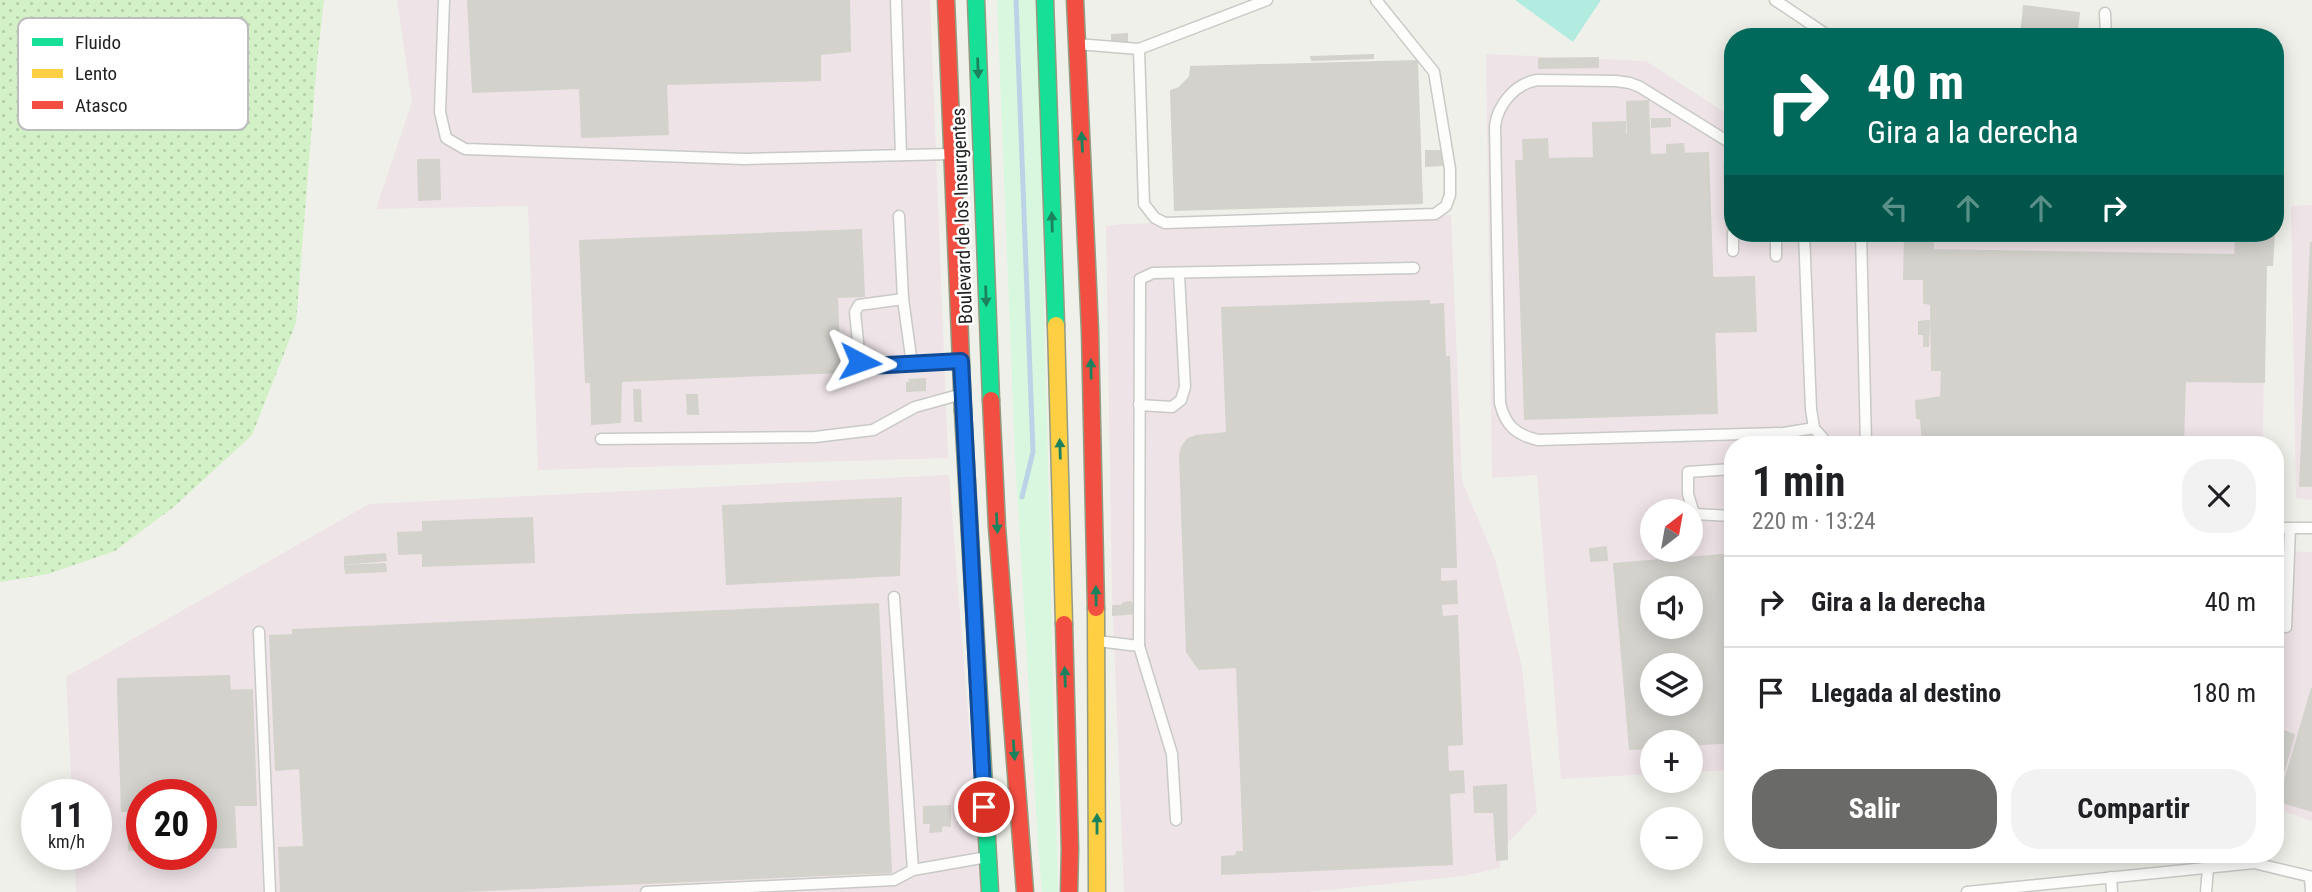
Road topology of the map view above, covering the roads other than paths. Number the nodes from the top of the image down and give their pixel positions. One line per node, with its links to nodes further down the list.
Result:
1 (444, 0): 19 (lane)
2 (896, 0): 19 (lane)
3 (946, 0): 18 (main road)
4 (976, 0): 58 (main road, Boulevard de los Insurgentes, one-way to 58)
5 (1045, 0): 59 (main road, one-way to 5)
6 (1075, 0): 12 (main road)
7 (1267, 0): 16 (lane)
8 (1376, 0): 16 (lane)
9 (1775, 0): 13 (lane)
10 (1093, 3): 12 (main road)
11 (2105, 13): 14 (lane)
12 (1076, 22): 15 (main road)
13 (1817, 28)
14 (2106, 28)
15 (1077, 44): 16 (lane); 46 (main road, one-way to 15)
16 (1139, 49)
17 (1724, 139): 34 (lane)
18 (952, 154): 19 (lane); 30 (main road)
19 (901, 155)
20 (900, 216): 29 (lane)
21 (1733, 242): 25 (lane)
22 (1776, 242): 26 (lane)
23 (1804, 242): 34 (lane)
24 (1861, 242): 36 (lane)
25 (1733, 251)
26 (1776, 256)
27 (1414, 268): 28 (lane)
28 (1179, 275): 33 (lane); 33 (lane)
29 (903, 299): 31 (lane); 31 (lane)
30 (961, 361): 31 (lane); 32 (main road)
31 (912, 364)
32 (962, 394): 37 (lane); 49 (main road)
33 (1139, 405): 47 (lane)
34 (1814, 428): 35 (lane)
35 (1821, 436)
36 (1866, 436)
37 (601, 439)
38 (1724, 470): 39 (lane)
39 (1724, 516)
40 (2312, 528): 42 (lane)
41 (2284, 529): 42 (lane)
42 (2290, 529): 44 (lane)
43 (894, 597): 51 (lane)
44 (2287, 627)
45 (259, 632): 55 (lane)
46 (1096, 641): 47 (lane); 60 (main road, one-way to 46)
47 (1139, 646): 48 (lane)
48 (1175, 820)
49 (987, 857): 51 (lane); 57 (main road)
50 (2208, 868): 52 (lane); 53 (lane); 63 (lane)
51 (913, 870): 56 (lane)
52 (2111, 877): 54 (lane); 62 (lane)
53 (2311, 877): 64 (lane)
54 (2034, 889): 61 (lane)
55 (270, 892)
56 (646, 892)
57 (990, 892)
58 (1025, 892)
59 (1069, 892)
60 (1097, 892)
61 (1968, 892)
62 (2112, 892)
63 (2206, 892)
64 (2311, 892)

